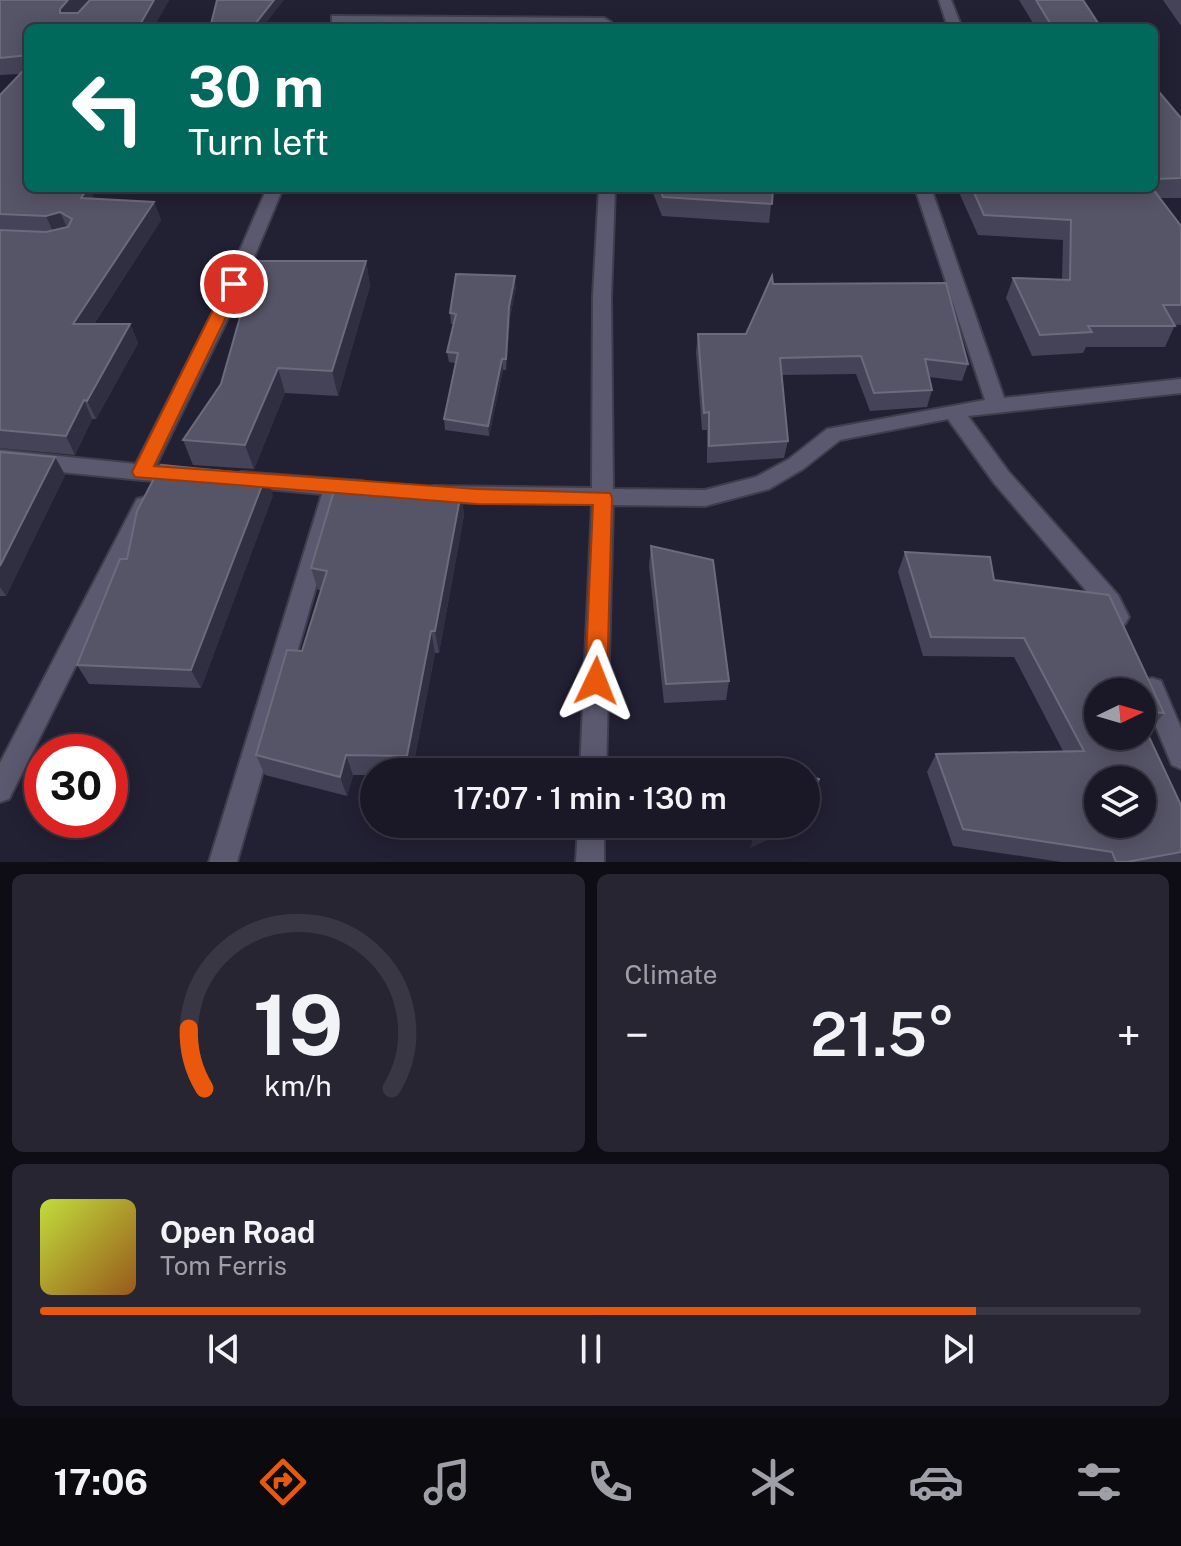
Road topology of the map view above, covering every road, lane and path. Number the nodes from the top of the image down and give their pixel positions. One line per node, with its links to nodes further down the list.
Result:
1 (342, 0): 4 (street)
2 (945, 0): 5 (street)
3 (604, 20): 4 (street)
4 (336, 23)
5 (954, 24)
6 (273, 192): 13 (street)
7 (607, 192): 17 (street)
8 (924, 192): 10 (street)
9 (1181, 386): 10 (street)
10 (997, 406): 11 (street)
11 (953, 411): 17 (street); 18 (street)
12 (0, 458): 13 (street)
13 (152, 472): 14 (street); 22 (street)
14 (334, 488): 15 (street); 24 (street)
15 (382, 491)
16 (413, 493): 17 (street)
17 (603, 498): 21 (street)
18 (1129, 641)
19 (1142, 667): 20 (street)
20 (1181, 757)
21 (594, 758)
22 (0, 790)
23 (591, 838): 25 (street)
24 (223, 862)
25 (590, 862)

